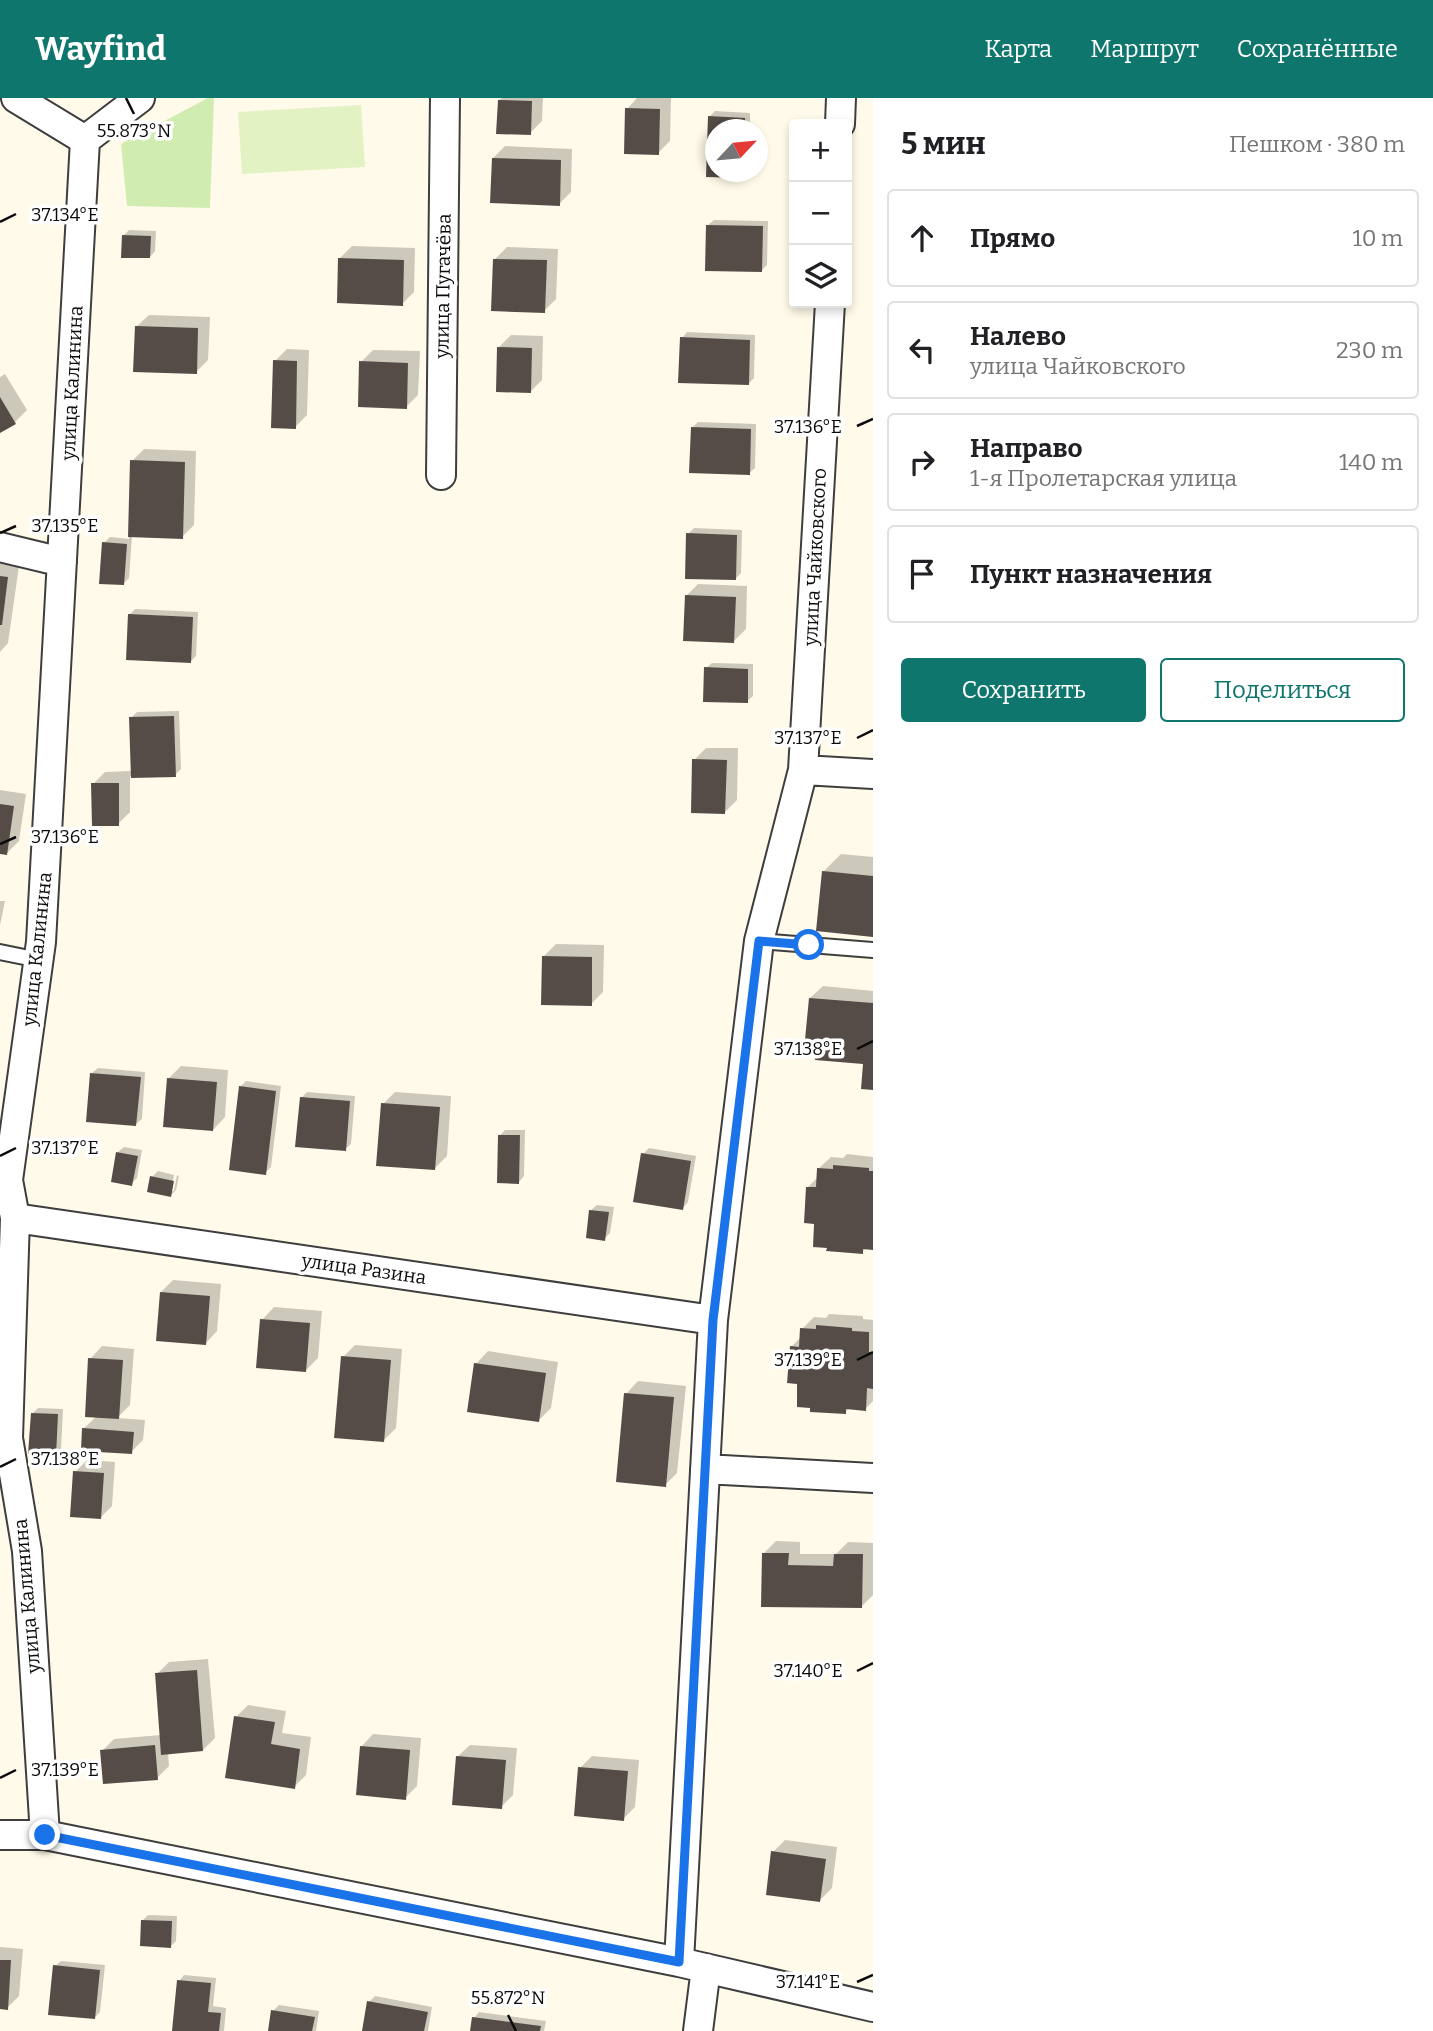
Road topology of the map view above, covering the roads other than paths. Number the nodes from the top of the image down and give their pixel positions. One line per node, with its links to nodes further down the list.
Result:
1 (16, 98): 6 (street)
2 (140, 98): 6 (street)
3 (445, 98): 8 (street, улица Пугачёва)
4 (841, 98): 5 (street)
5 (840, 119)
6 (85, 140): 10 (street, улица Калинина)
7 (830, 308): 11 (street, улица Чайковского)
8 (441, 475)
9 (0, 547): 10 (street)
10 (62, 562): 16 (street, улица Калинина)
11 (803, 770): 12 (street); 13 (street, улица Чайковского)
12 (873, 774)
13 (759, 941): 14 (lane); 18 (street, улица Чайковского)
14 (873, 950)
15 (0, 952): 16 (lane)
16 (39, 960): 17 (street, улица Калинина)
17 (15, 1218): 18 (street, улица Разина); 22 (street, улица Калинина)
18 (713, 1320): 19 (street, улица Чайковского)
19 (705, 1469): 20 (street); 23 (street, улица Чайковского)
20 (873, 1478)
21 (0, 1835): 22 (street)
22 (45, 1835): 23 (street)
23 (679, 1962): 24 (street)
24 (706, 1968): 25 (street); 26 (street)
25 (873, 2007)
26 (698, 2031)

